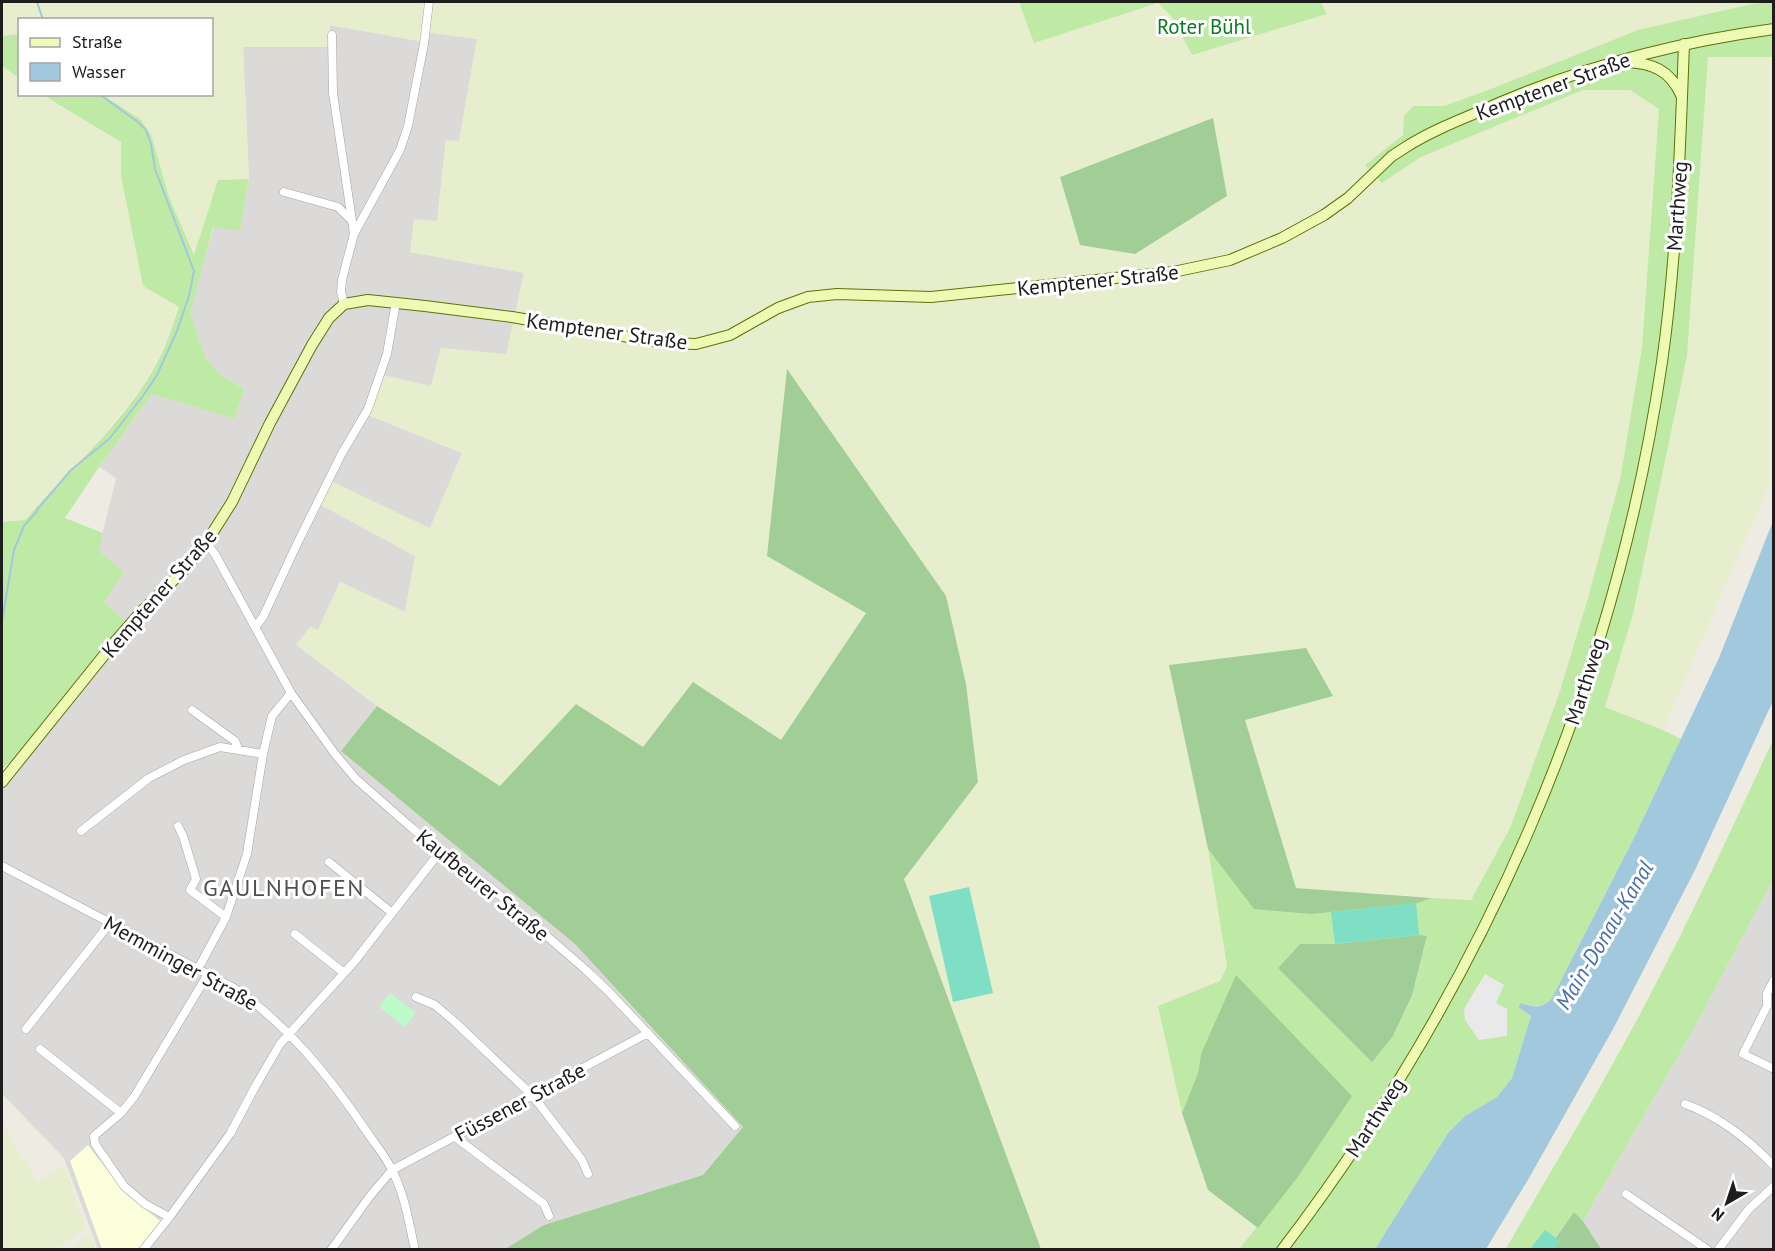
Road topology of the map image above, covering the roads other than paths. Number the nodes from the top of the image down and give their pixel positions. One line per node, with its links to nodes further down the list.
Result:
1 (429, 2): 9 (street)
2 (1773, 29): 4 (street, Kemptener Straße)
3 (332, 34): 8 (street)
4 (1684, 44): 5 (street, Kemptener Straße); 6 (street, Marthweg)
5 (1611, 62): 6 (street); 10 (street, Kemptener Straße)
6 (1682, 98): 53 (street, Marthweg)
7 (284, 192): 8 (street)
8 (352, 221): 9 (street)
9 (354, 234): 11 (street)
10 (396, 302): 11 (street, Kemptener Straße); 13 (street)
11 (344, 304): 12 (street, Kemptener Straße)
12 (206, 543): 13 (street, Kaufbeurer Straße); 18 (street, Kemptener Straße)
13 (256, 626): 14 (street, Kaufbeurer Straße)
14 (291, 693): 17 (street); 21 (street, Kaufbeurer Straße)
15 (192, 710): 16 (street)
16 (238, 749): 17 (street); 20 (street)
17 (263, 754): 25 (street)
18 (2, 782)
19 (178, 826): 25 (street)
20 (81, 831)
21 (442, 849): 24 (street); 34 (street, Kaufbeurer Straße)
22 (329, 862): 24 (street)
23 (2, 866): 26 (street, Memminger Straße)
24 (391, 912): 29 (street)
25 (226, 917): 28 (street)
26 (111, 923): 28 (street, Memminger Straße); 33 (street)
27 (295, 934): 29 (street)
28 (198, 969): 30 (street, Memminger Straße)
29 (344, 973): 35 (street)
30 (208, 974): 35 (street, Memminger Straße); 40 (street)
31 (1773, 980): 37 (street)
32 (416, 996): 38 (street)
33 (26, 1029)
34 (648, 1033): 38 (street, Füssener Straße); 41 (street, Kaufbeurer Straße)
35 (289, 1034): 44 (street, Memminger Straße); 49 (street)
36 (40, 1049): 40 (street)
37 (1773, 1069)
38 (532, 1096): 42 (street, Füssener Straße); 45 (street)
39 (1685, 1104): 43 (street)
40 (121, 1113): 49 (street)
41 (735, 1126)
42 (455, 1137): 44 (street, Füssener Straße); 48 (street)
43 (1773, 1166)
44 (392, 1170): 51 (street); 52 (street, Memminger Straße)
45 (588, 1174)
46 (1773, 1186): 55 (street)
47 (1626, 1194): 54 (street)
48 (549, 1216)
49 (169, 1217): 50 (street)
50 (142, 1250)
51 (331, 1250)
52 (415, 1250)
53 (1282, 1250)
54 (1708, 1250)
55 (1718, 1250)

